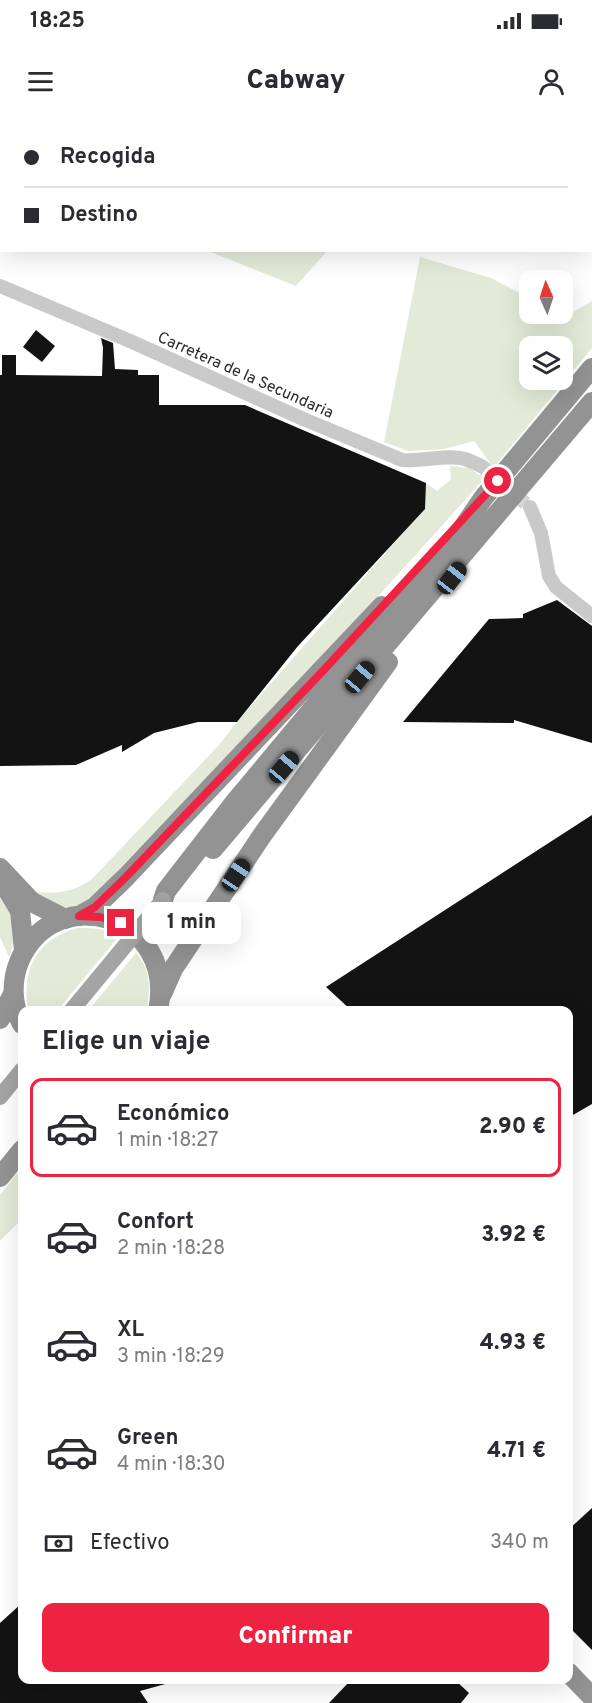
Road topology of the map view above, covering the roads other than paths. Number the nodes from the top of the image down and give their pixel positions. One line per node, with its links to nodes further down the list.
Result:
1 (0, 286): 4 (street, Carretera de la Secundaria)
2 (592, 368): 5 (highway)
3 (592, 402): 7 (highway)
4 (483, 466)
5 (484, 497): 11 (highway); 12 (highway)
6 (530, 507): 8 (street)
7 (490, 523): 11 (highway); 15 (highway)
8 (592, 616)
9 (0, 868): 12 (highway)
10 (0, 877): 13 (highway)
11 (163, 900): 16 (main road, bridge)
12 (72, 917): 13 (highway); 15 (highway)
13 (24, 950): 14 (highway)
14 (13, 994): 17 (highway); 18 (highway)
15 (160, 1003)
16 (75, 1006)
17 (18, 1016)
18 (0, 1019)
19 (17, 1076): 20 (main road)
20 (0, 1096)
21 (18, 1155): 22 (highway)
22 (0, 1177)
23 (573, 1677): 24 (highway)
24 (592, 1697)

